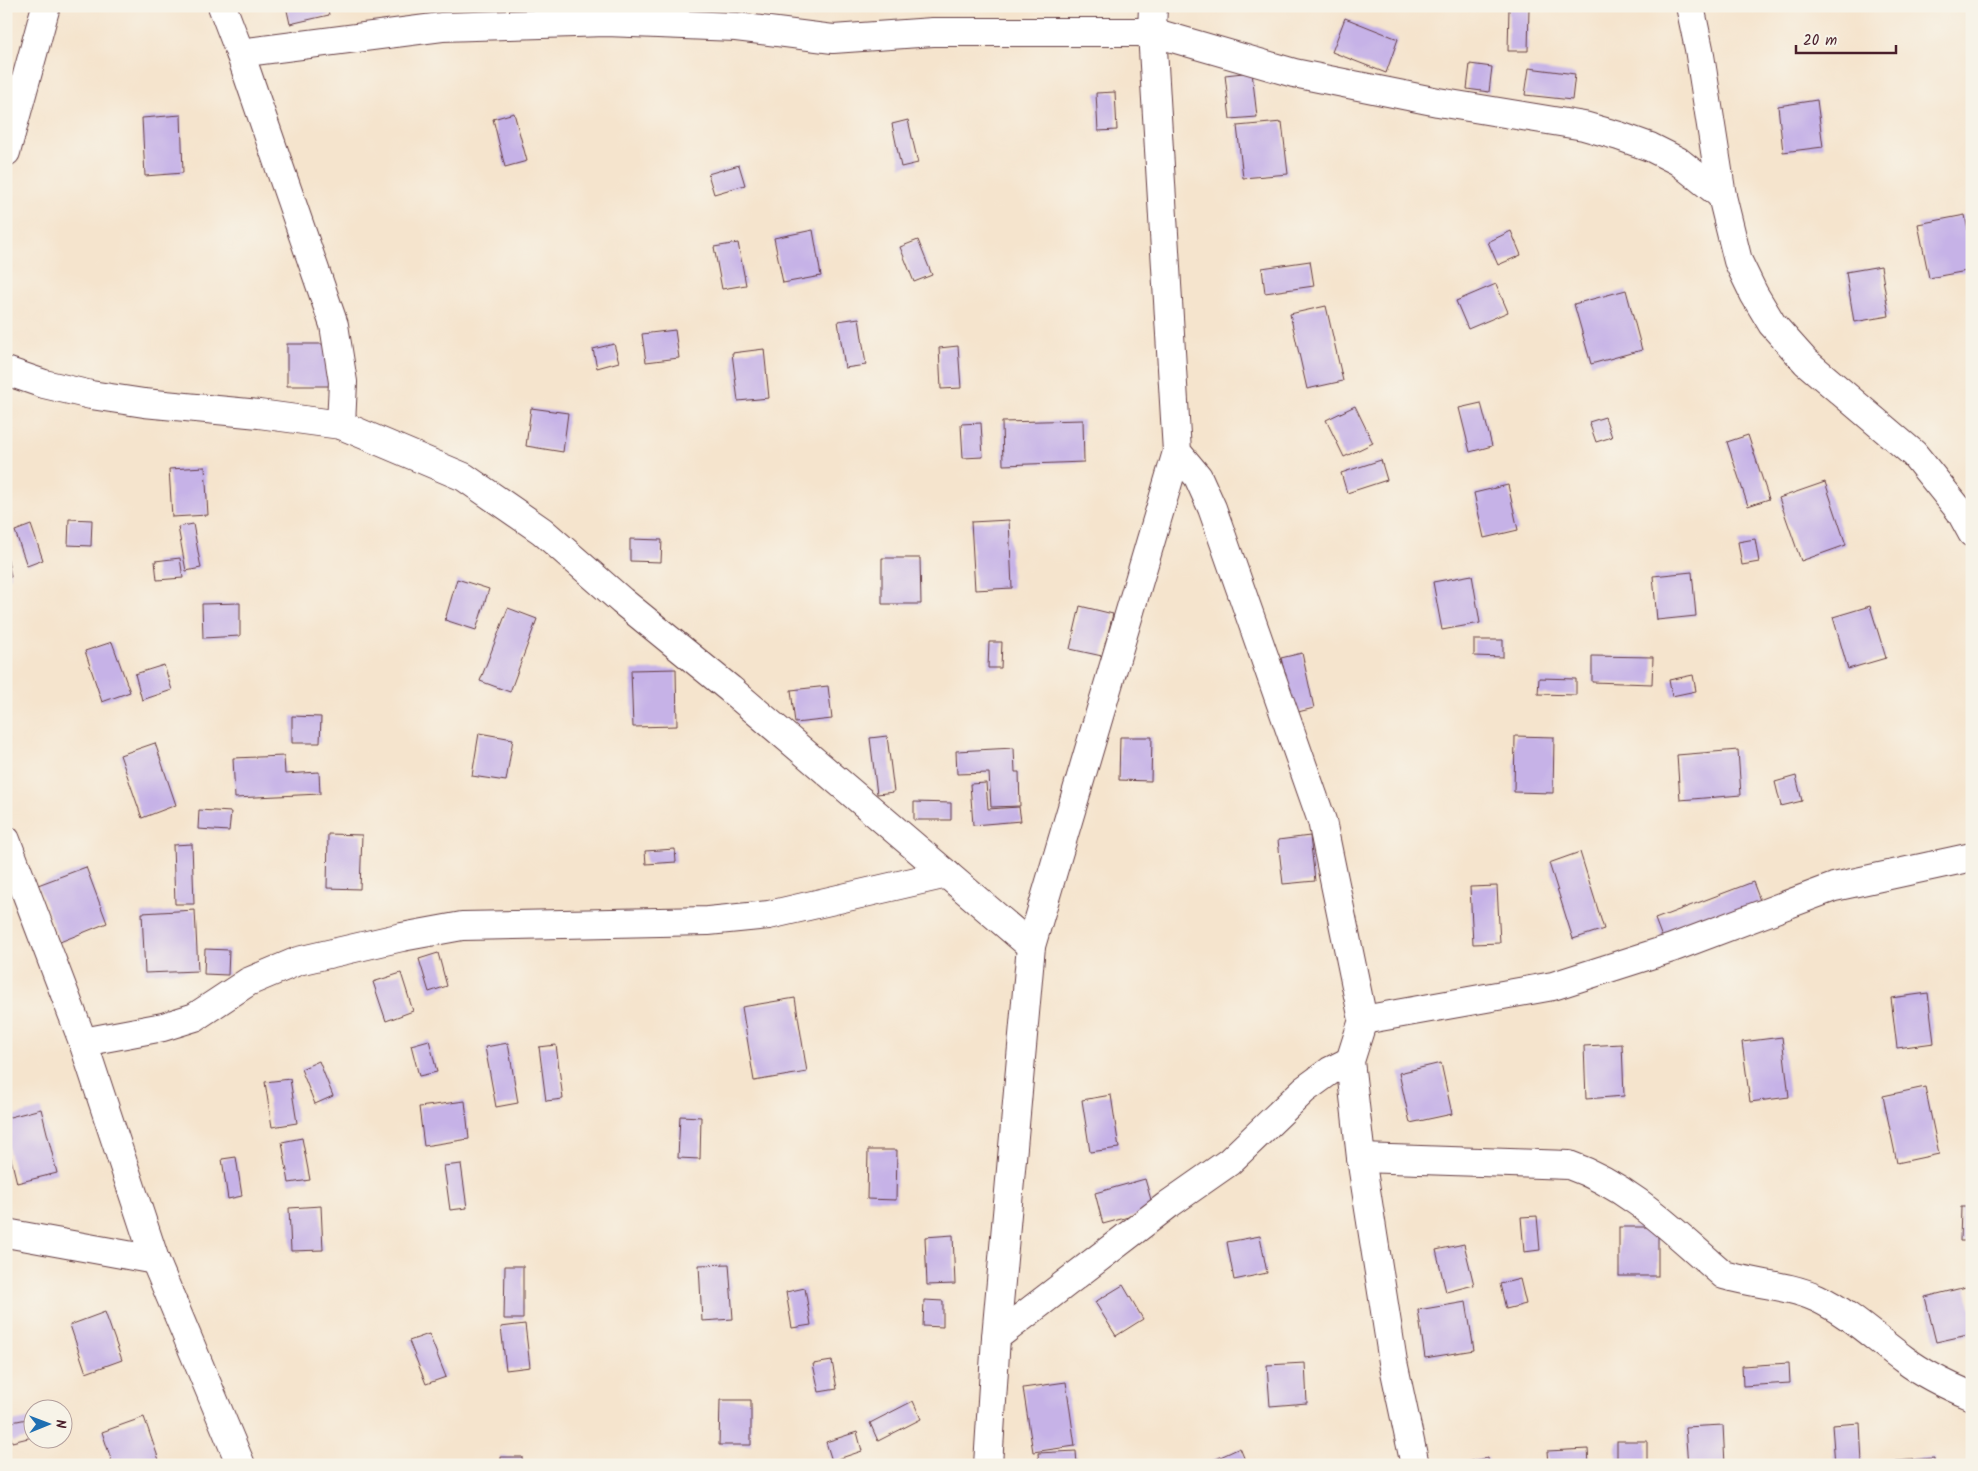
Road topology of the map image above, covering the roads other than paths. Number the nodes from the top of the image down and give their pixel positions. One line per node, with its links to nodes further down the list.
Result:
1 (46, 6): 6 (street)
2 (222, 6): 5 (street)
3 (1690, 6): 7 (street)
4 (1152, 19): 5 (street); 7 (street); 10 (street)
5 (240, 52): 9 (street)
6 (6, 152)
7 (1722, 196): 11 (street)
8 (6, 371): 9 (street)
9 (341, 425): 14 (street)
10 (1177, 452): 15 (street); 16 (street)
11 (1972, 533)
12 (6, 840): 17 (street)
13 (1972, 857): 16 (street)
14 (947, 874): 15 (street); 17 (street)
15 (1031, 946): 22 (street)
16 (1363, 1020): 18 (street)
17 (82, 1042): 21 (street)
18 (1350, 1061): 19 (street); 22 (street)
19 (1360, 1158): 23 (street); 26 (street)
20 (6, 1233): 21 (street)
21 (155, 1260): 24 (street)
22 (996, 1337): 25 (street)
23 (1972, 1396)
24 (242, 1465)
25 (988, 1465)
26 (1415, 1465)

